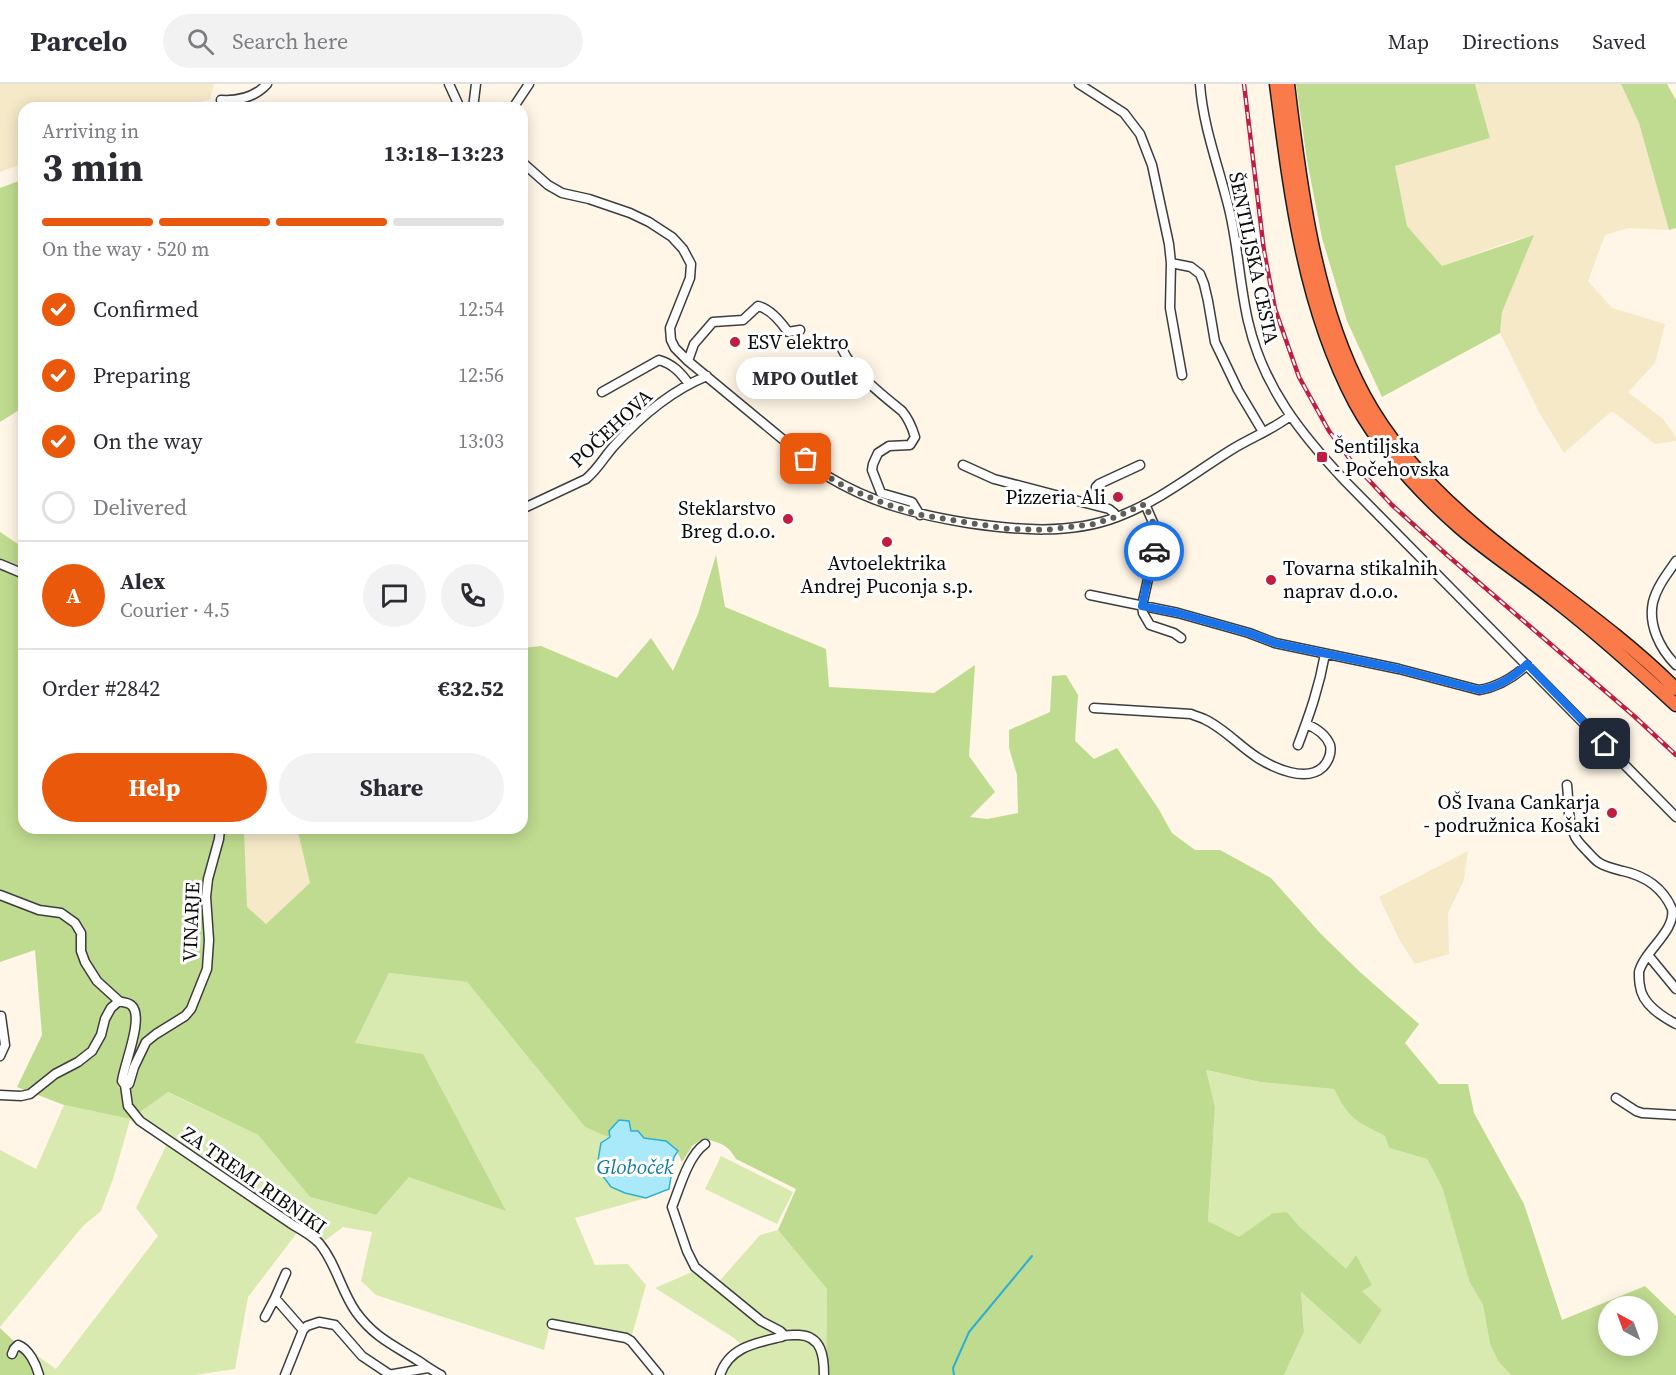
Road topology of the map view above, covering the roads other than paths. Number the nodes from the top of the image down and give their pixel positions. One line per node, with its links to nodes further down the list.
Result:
1 (267, 84): 9 (street)
2 (448, 84): 10 (street)
3 (476, 84): 11 (street)
4 (529, 84): 12 (street)
5 (1078, 84): 14 (street)
6 (1200, 84): 21 (street, ŠENTILJSKA CESTA)
7 (1276, 84): 40 (highway)
8 (1288, 84): 39 (highway)
9 (221, 100)
10 (457, 102)
11 (474, 102)
12 (517, 102)
13 (528, 167): 17 (street)
14 (1171, 263): 18 (street); 22 (street)
15 (800, 330): 17 (street)
16 (842, 349): 28 (street)
17 (688, 361): 19 (street)
18 (1182, 375)
19 (697, 381): 20 (street, POČEHOVA); 27 (street, POČEHOVA); 28 (street)
20 (602, 392)
21 (1290, 416): 22 (street); 37 (street, ŠENTILJSKA CESTA)
22 (1263, 432): 25 (street)
23 (963, 465): 26 (street)
24 (1140, 465): 26 (street)
25 (1145, 504): 29 (street); 34 (street)
26 (1095, 505): 29 (street)
27 (528, 506)
28 (921, 515): 29 (street)
29 (1116, 517)
30 (1676, 561): 38 (street)
31 (0, 564): 32 (street)
32 (18, 572)
33 (1090, 595): 34 (street)
34 (1142, 606): 35 (street); 36 (street)
35 (1181, 638)
36 (1325, 654): 37 (street); 42 (street)
37 (1527, 664): 45 (street, ŠENTILJSKA CESTA)
38 (1676, 665)
39 (1676, 689)
40 (1676, 705)
41 (1094, 708): 42 (street)
42 (1306, 724): 43 (street)
43 (1298, 746)
44 (1567, 785): 48 (street)
45 (1676, 817)
46 (219, 834): 54 (street, VINARJE)
47 (0, 894): 50 (street)
48 (1648, 955): 49 (street); 52 (street)
49 (1676, 989)
50 (119, 1001): 54 (street); 55 (street)
51 (1, 1016): 53 (street)
52 (1676, 1024)
53 (0, 1056)
54 (125, 1085): 66 (street, ZA TREMI RIBNIKI)
55 (0, 1095)
56 (1616, 1098): 57 (street)
57 (1676, 1115)
58 (705, 1143): 64 (street)
59 (286, 1273): 60 (street)
60 (276, 1298): 61 (street); 63 (street)
61 (265, 1317)
62 (552, 1324): 71 (street)
63 (303, 1330): 68 (street); 69 (street)
64 (784, 1335): 72 (street); 73 (street)
65 (12, 1354): 67 (street)
66 (428, 1368): 69 (street); 70 (street, ZA TREMI RIBNIKI)
67 (39, 1375)
68 (285, 1375)
69 (389, 1375)
70 (441, 1375)
71 (659, 1375)
72 (720, 1375)
73 (824, 1375)

